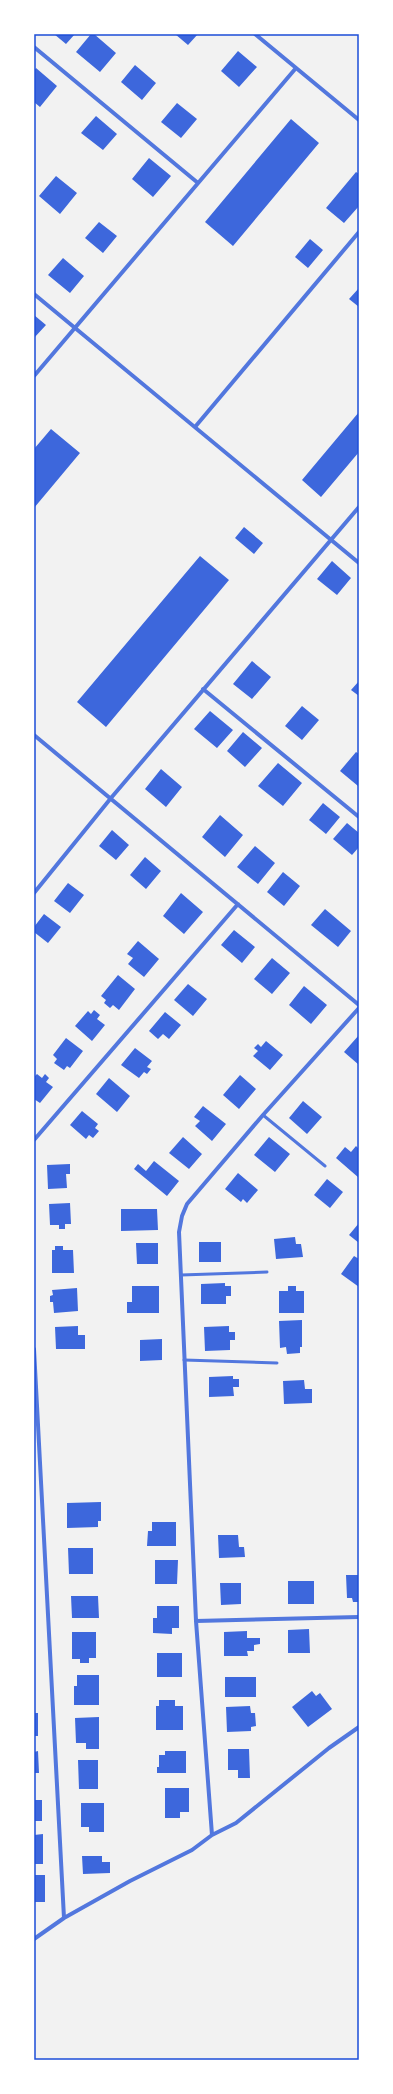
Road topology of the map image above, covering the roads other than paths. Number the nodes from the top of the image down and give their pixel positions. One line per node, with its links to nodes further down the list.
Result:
1 (254, 34): 3 (street)
2 (34, 47): 5 (street)
3 (296, 68): 4 (street); 5 (street)
4 (359, 120)
5 (198, 183): 8 (street)
6 (359, 232): 10 (street)
7 (34, 294): 8 (street)
8 (75, 328): 9 (street); 10 (street)
9 (34, 376)
10 (195, 427): 12 (street)
11 (359, 507): 12 (street)
12 (331, 539): 13 (street); 14 (street)
13 (359, 562)
14 (203, 689): 16 (street); 17 (street)
15 (34, 735): 16 (street)
16 (111, 798): 18 (street); 19 (street)
17 (359, 817)
18 (34, 893)
19 (238, 904): 20 (street); 23 (street)
20 (359, 1004)
21 (359, 1008): 22 (street)
22 (263, 1115): 24 (lane); 26 (street)
23 (34, 1140)
24 (324, 1166)
25 (267, 1272): 26 (lane)
26 (181, 1275): 28 (street)
27 (34, 1349): 34 (street)
28 (184, 1360): 29 (lane); 31 (street)
29 (277, 1363)
30 (359, 1616): 31 (street)
31 (196, 1621): 33 (street)
32 (359, 1727): 33 (street)
33 (212, 1835): 34 (street)
34 (64, 1918): 35 (street)
35 (34, 1939)

